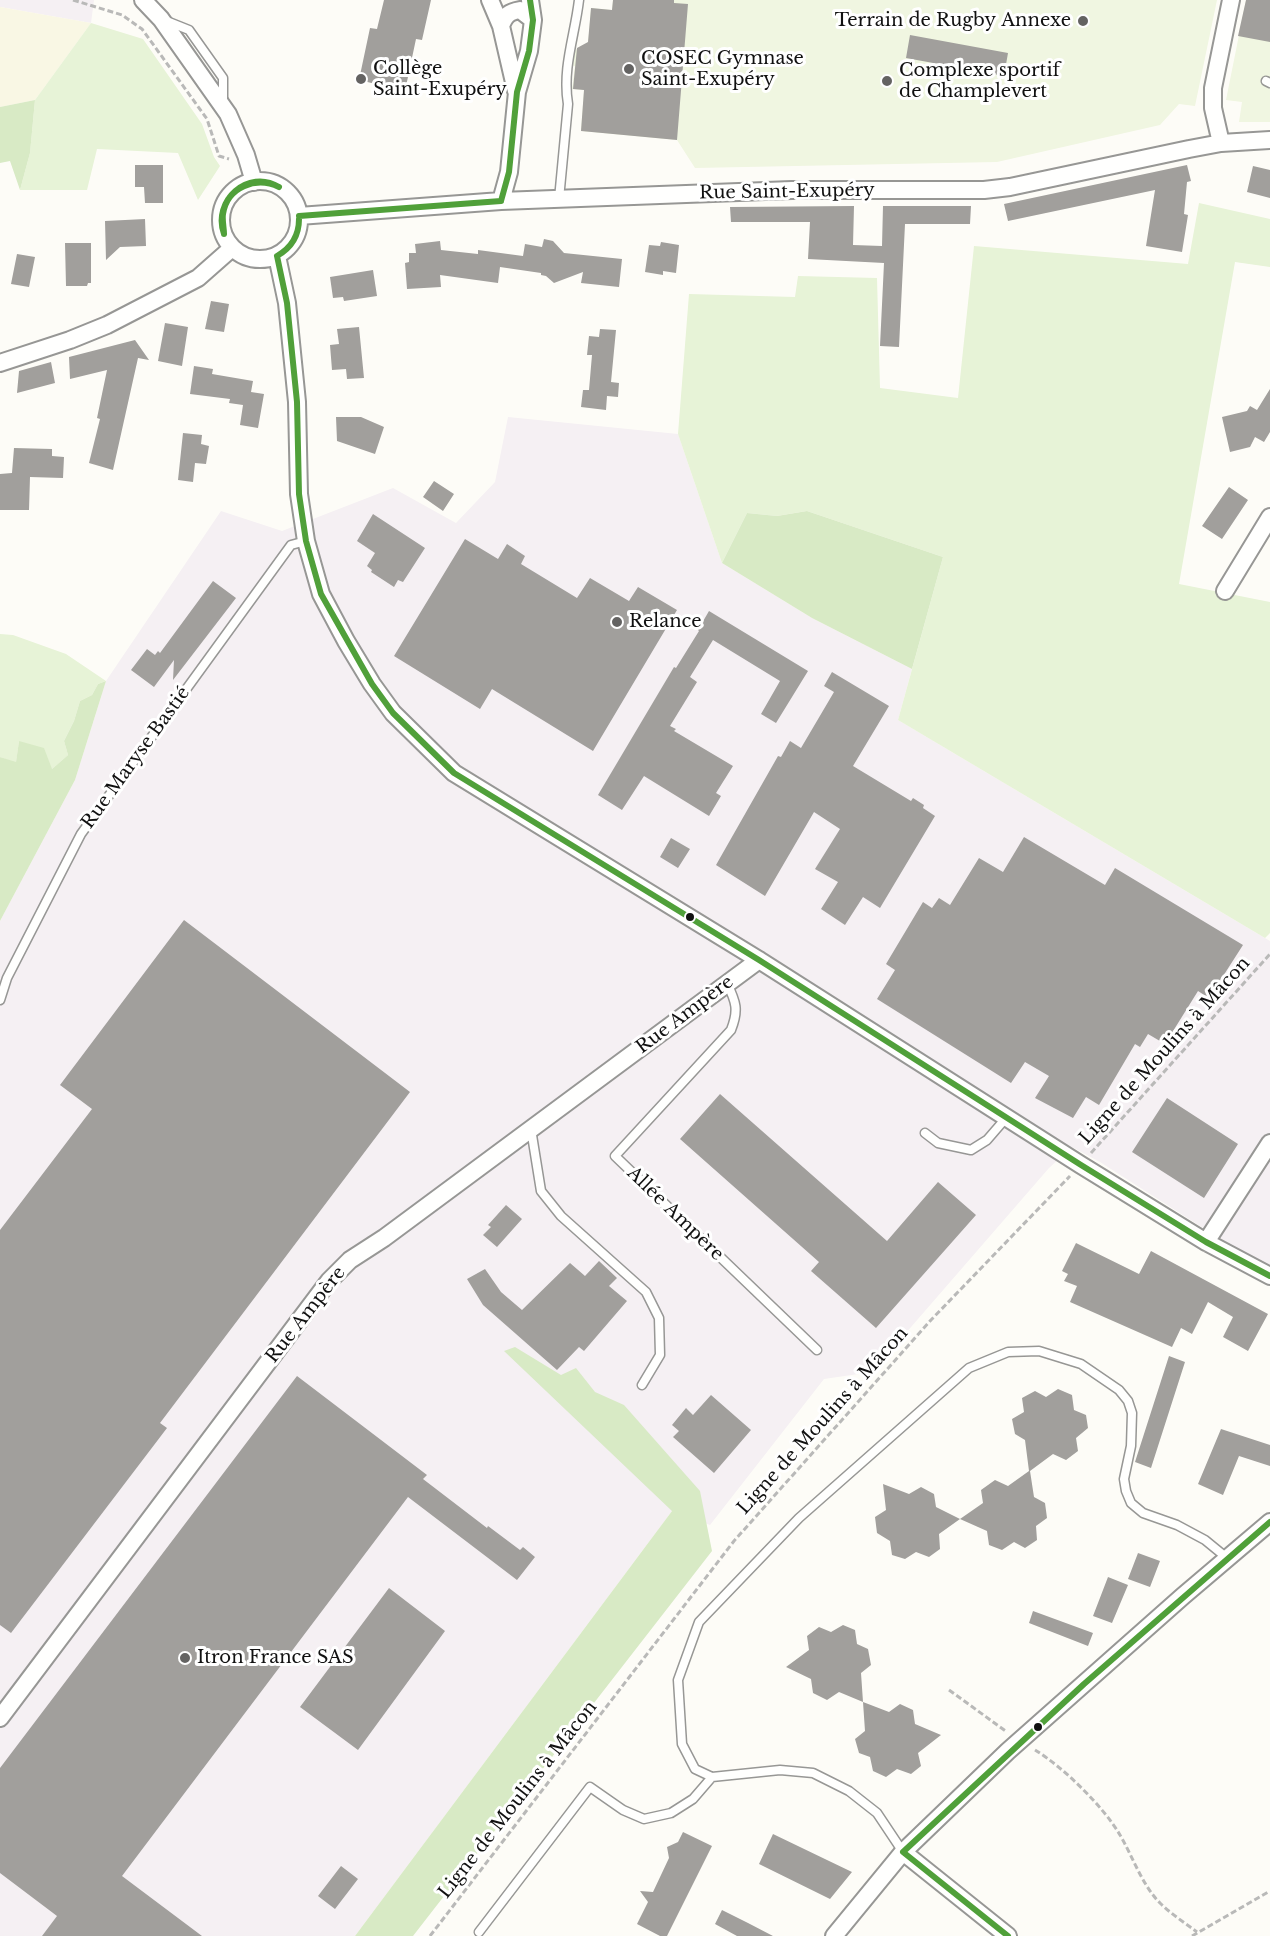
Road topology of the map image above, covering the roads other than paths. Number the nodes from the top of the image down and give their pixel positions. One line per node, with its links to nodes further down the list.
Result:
1 (143, 0): 11 (street)
2 (490, 0): 7 (street)
3 (530, 0): 6 (street)
4 (579, 0): 12 (lane)
5 (1232, 0): 10 (street)
6 (532, 20): 7 (street); 8 (street)
7 (501, 26): 8 (street)
8 (517, 92): 13 (street)
9 (1270, 140): 10 (street, Rue Saint-Exupéry)
10 (1221, 143): 12 (street, Rue Saint-Exupéry)
11 (254, 182): 14 (street); 15 (street)
12 (559, 199): 13 (street, Rue Saint-Exupéry)
13 (501, 201): 14 (street, Rue Saint-Exupéry)
14 (299, 216): 16 (street)
15 (232, 248): 16 (street); 17 (street)
16 (277, 256): 19 (street)
17 (0, 363)
18 (1270, 517): 20 (street)
19 (306, 541): 21 (street); 23 (lane, Rue Maryse Bastié)
20 (1225, 591)
21 (759, 960): 22 (street, Rue Ampère); 24 (street)
22 (727, 983): 25 (street, Rue Ampère); 30 (lane, Allée Ampère)
23 (0, 1000)
24 (1006, 1118): 26 (lane); 28 (street)
25 (531, 1129): 31 (lane); 34 (street, Rue Ampère)
26 (925, 1133)
27 (1270, 1143): 28 (street)
28 (1206, 1242): 29 (street)
29 (1270, 1276)
30 (817, 1350)
31 (642, 1385)
32 (1270, 1522): 33 (street)
33 (1227, 1558): 35 (lane); 36 (street)
34 (0, 1718)
35 (712, 1777): 36 (lane); 37 (lane)
36 (903, 1852): 38 (street); 39 (street)
37 (479, 1932)
38 (834, 1936)
39 (1008, 1936)

